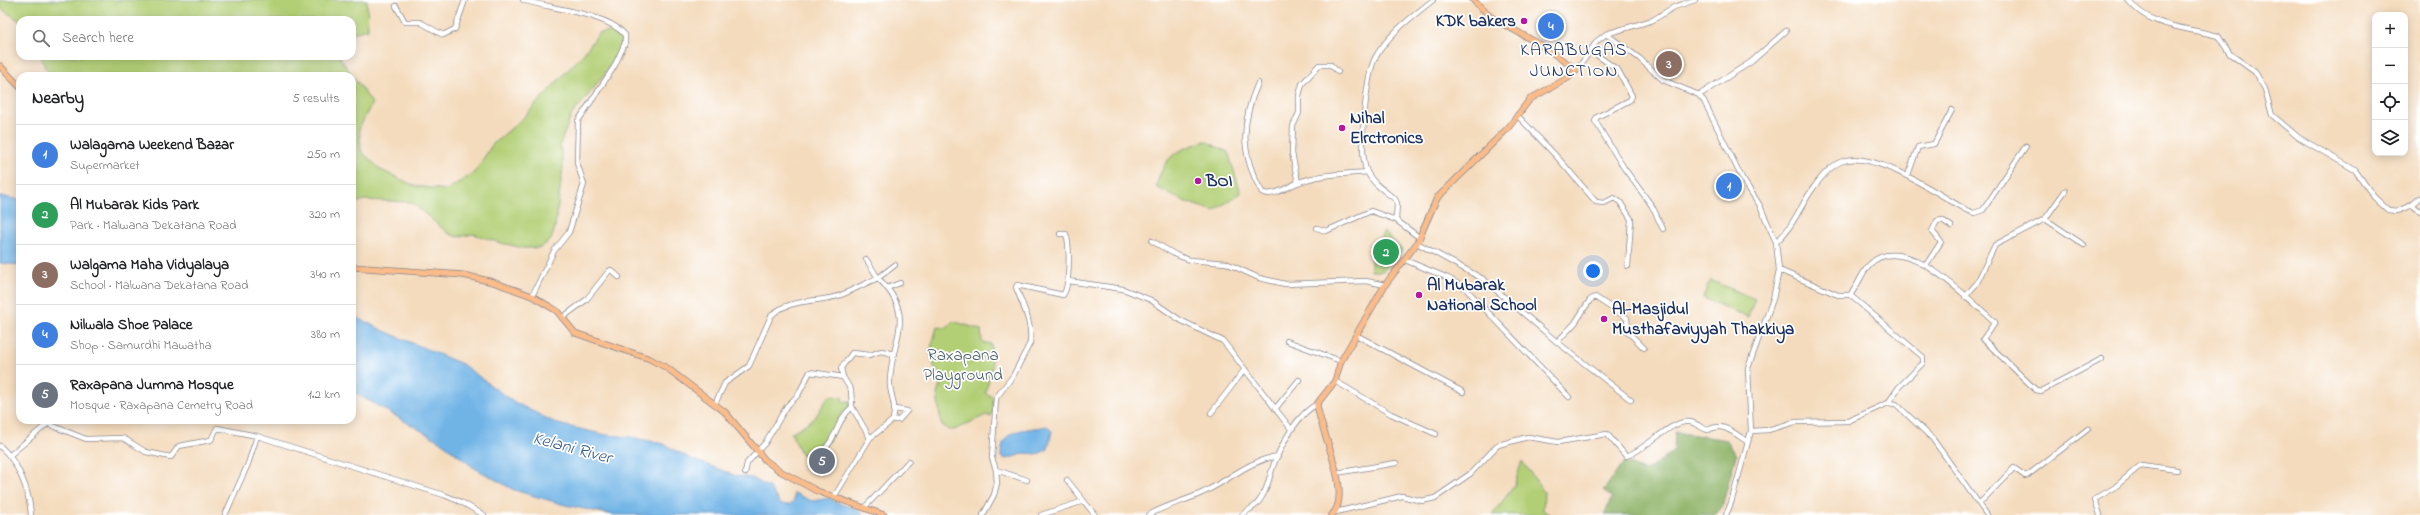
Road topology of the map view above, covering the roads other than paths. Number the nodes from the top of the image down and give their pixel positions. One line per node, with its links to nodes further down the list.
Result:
1 (465, 0): 7 (street)
2 (524, 0): 51 (street)
3 (1433, 0): 20 (street)
4 (1473, 0): 12 (main road)
5 (1695, 0): 9 (street)
6 (2128, 0): 25 (street)
7 (396, 6)
8 (1786, 31): 16 (street)
9 (1606, 34): 10 (street); 16 (street)
10 (1591, 51): 12 (street); 31 (street)
11 (0, 66): 14 (main road)
12 (1577, 70): 18 (main road)
13 (1338, 72): 22 (street)
14 (16, 83)
15 (1258, 83): 22 (street)
16 (1699, 96): 35 (street)
17 (1952, 110): 21 (street)
18 (1517, 115): 33 (main road); 42 (street)
19 (2026, 146): 21 (street)
20 (1367, 172): 22 (street); 28 (street)
21 (1908, 175): 35 (street)
22 (1298, 183)
23 (2065, 191): 27 (street)
24 (2420, 198): 25 (street)
25 (2412, 205): 26 (street)
26 (2420, 211)
27 (2045, 219): 36 (street); 52 (street)
28 (1396, 220): 30 (street); 33 (street)
29 (1951, 226): 40 (street)
30 (1317, 228)
31 (1663, 229)
32 (1060, 234): 46 (street)
33 (1419, 240): 38 (main road); 56 (street)
34 (1152, 241): 48 (street)
35 (1776, 242): 43 (street)
36 (2084, 245)
37 (866, 259): 45 (street)
38 (1405, 260): 48 (main road); 66 (street)
39 (895, 265): 45 (street)
40 (1926, 265): 50 (street); 52 (street)
41 (356, 266): 51 (main road)
42 (1628, 266)
43 (1779, 270): 50 (street); 79 (street)
44 (619, 277): 53 (street)
45 (878, 278): 49 (street); 69 (street)
46 (1068, 281): 61 (street); 91 (street)
47 (900, 283): 49 (street)
48 (1385, 285): 54 (main road)
49 (887, 288): 58 (street)
50 (1850, 295): 68 (street)
51 (532, 296): 53 (main road)
52 (1965, 297): 59 (street)
53 (562, 318): 69 (main road)
54 (1356, 335): 60 (main road); 65 (street)
55 (1287, 340): 60 (street)
56 (1557, 342): 57 (street); 67 (street)
57 (1644, 348)
58 (895, 354): 62 (street); 72 (street)
59 (2102, 359)
60 (1341, 362): 64 (main road)
61 (1245, 369): 73 (street); 74 (street)
62 (843, 377): 71 (street); 85 (street)
63 (1299, 380): 73 (street)
64 (1335, 381): 70 (main road); 80 (street)
65 (1463, 392)
66 (1569, 397)
67 (1632, 400)
68 (1888, 403): 79 (street); 99 (street)
69 (715, 404): 85 (main road)
70 (1317, 404): 77 (street); 94 (main road)
71 (852, 407): 82 (street); 87 (street)
72 (895, 409): 75 (street); 75 (street)
73 (1275, 410): 77 (street)
74 (1211, 413)
75 (893, 420): 82 (street)
76 (48, 424): 81 (street); 86 (street)
77 (1291, 429): 88 (street)
78 (2088, 429): 99 (street)
79 (1752, 431): 83 (street)
80 (1436, 434)
81 (257, 436): 103 (street); 104 (street)
82 (870, 438): 97 (street)
83 (1748, 442): 101 (street); 111 (street)
84 (0, 446): 86 (street)
85 (758, 451): 93 (street); 97 (main road)
86 (10, 455): 102 (street)
87 (817, 455)
88 (1278, 456): 109 (street); 110 (street)
89 (909, 461): 100 (street)
90 (1396, 463): 94 (street)
91 (996, 470): 95 (street); 106 (street)
92 (2177, 470): 113 (street)
93 (745, 473)
94 (1336, 473): 101 (main road)
95 (1027, 480)
96 (1067, 480): 98 (street)
97 (834, 497): 100 (main road)
98 (1084, 501): 107 (street); 108 (street)
99 (1980, 503): 112 (street)
100 (865, 507): 105 (main road)
101 (1339, 513)
102 (31, 515)
103 (225, 515)
104 (484, 515)
105 (884, 515)
106 (983, 515)
107 (1041, 515)
108 (1095, 515)
109 (1149, 515)
110 (1242, 515)
111 (1726, 515)
112 (1986, 515)
113 (2100, 515)

